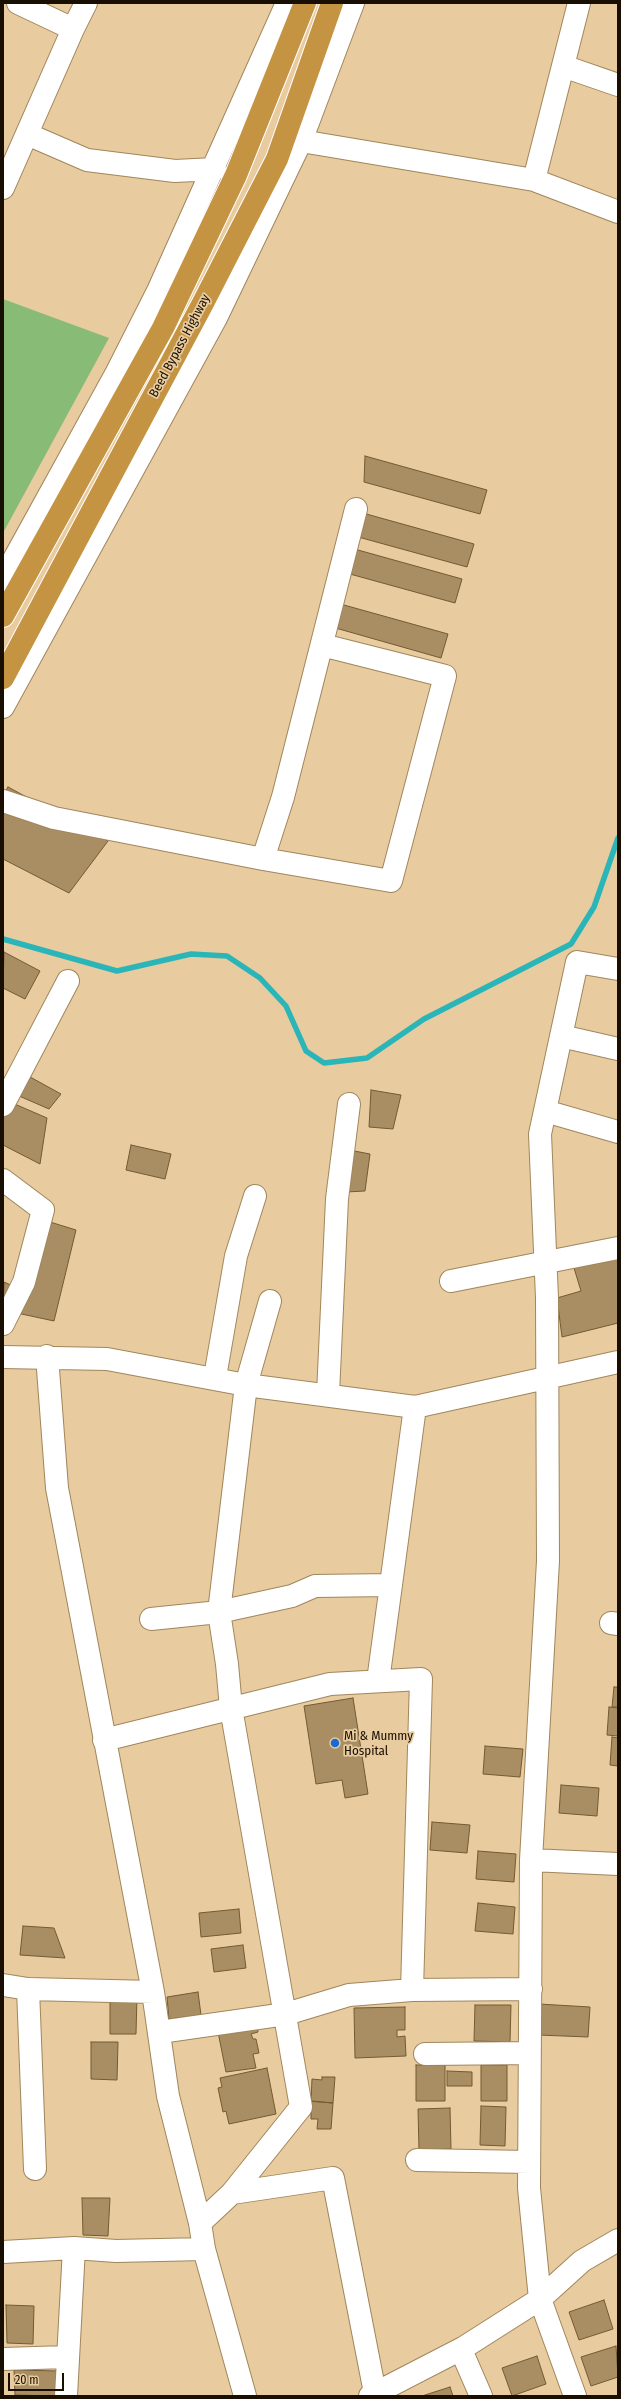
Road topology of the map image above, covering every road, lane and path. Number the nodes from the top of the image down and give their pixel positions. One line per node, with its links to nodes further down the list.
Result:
1 (18, 3): 8 (street)
2 (86, 3): 8 (street)
3 (287, 3): 13 (street)
4 (305, 3): 18 (highway, Beed Bypass Highway)
5 (332, 3): 19 (highway, Beed Bypass Highway)
6 (353, 3): 12 (street)
7 (579, 3): 9 (street)
8 (72, 29): 11 (street)
9 (563, 66): 10 (street); 14 (street)
10 (618, 85)
11 (27, 134): 13 (street); 15 (street)
12 (301, 140): 14 (street); 19 (street)
13 (215, 169): 18 (street)
14 (534, 180): 16 (street)
15 (3, 188)
16 (618, 212)
17 (356, 509): 21 (street)
18 (11, 577): 20 (highway, Beed Bypass Highway)
19 (56, 594): 22 (highway, Beed Bypass Highway); 23 (street)
20 (3, 616)
21 (322, 645): 25 (street); 25 (street)
22 (3, 678)
23 (3, 707)
24 (3, 801): 25 (street)
25 (263, 860)
26 (618, 969): 28 (street)
27 (68, 981): 31 (street)
28 (561, 1036): 29 (street); 32 (street)
29 (618, 1049)
30 (349, 1104): 47 (street)
31 (3, 1105)
32 (545, 1111): 33 (street); 37 (street)
33 (618, 1132)
34 (3, 1180): 40 (street)
35 (255, 1196): 44 (street)
36 (618, 1248): 37 (street)
37 (546, 1262): 38 (street); 45 (street)
38 (451, 1281)
39 (270, 1301): 46 (street)
40 (3, 1324)
41 (47, 1356): 42 (street); 44 (street); 54 (street)
42 (3, 1357)
43 (618, 1362): 45 (street)
44 (215, 1377): 46 (street)
45 (549, 1378): 48 (street); 55 (street)
46 (246, 1384): 47 (street); 50 (street)
47 (328, 1394): 48 (street)
48 (414, 1407): 49 (street)
49 (391, 1585): 50 (street); 52 (street)
50 (219, 1612): 51 (street); 53 (street)
51 (151, 1619)
52 (378, 1682): 53 (street); 60 (street)
53 (231, 1708): 54 (street); 62 (street)
54 (104, 1740): 61 (street)
55 (531, 1860): 56 (street); 59 (street)
56 (618, 1864)
57 (3, 1985): 58 (street)
58 (28, 1988): 61 (street); 68 (street)
59 (531, 1989): 60 (street); 64 (street)
60 (412, 1990): 62 (street)
61 (153, 1992): 63 (street)
62 (286, 2014): 63 (street); 69 (street)
63 (160, 2032): 70 (street)
64 (529, 2053): 65 (street); 67 (street)
65 (425, 2054)
66 (417, 2160): 67 (street)
67 (529, 2162): 75 (street)
68 (35, 2169)
69 (232, 2193): 70 (street); 79 (street)
70 (200, 2223): 73 (street)
71 (618, 2240): 75 (street)
72 (74, 2248): 73 (street); 74 (street); 77 (street)
73 (204, 2249): 81 (street)
74 (3, 2252)
75 (540, 2299): 76 (street); 83 (street)
76 (461, 2350): 79 (street); 82 (street)
77 (67, 2357): 78 (street); 80 (street)
78 (3, 2359)
79 (373, 2395)
80 (66, 2396)
81 (245, 2396)
82 (481, 2396)
83 (575, 2396)

